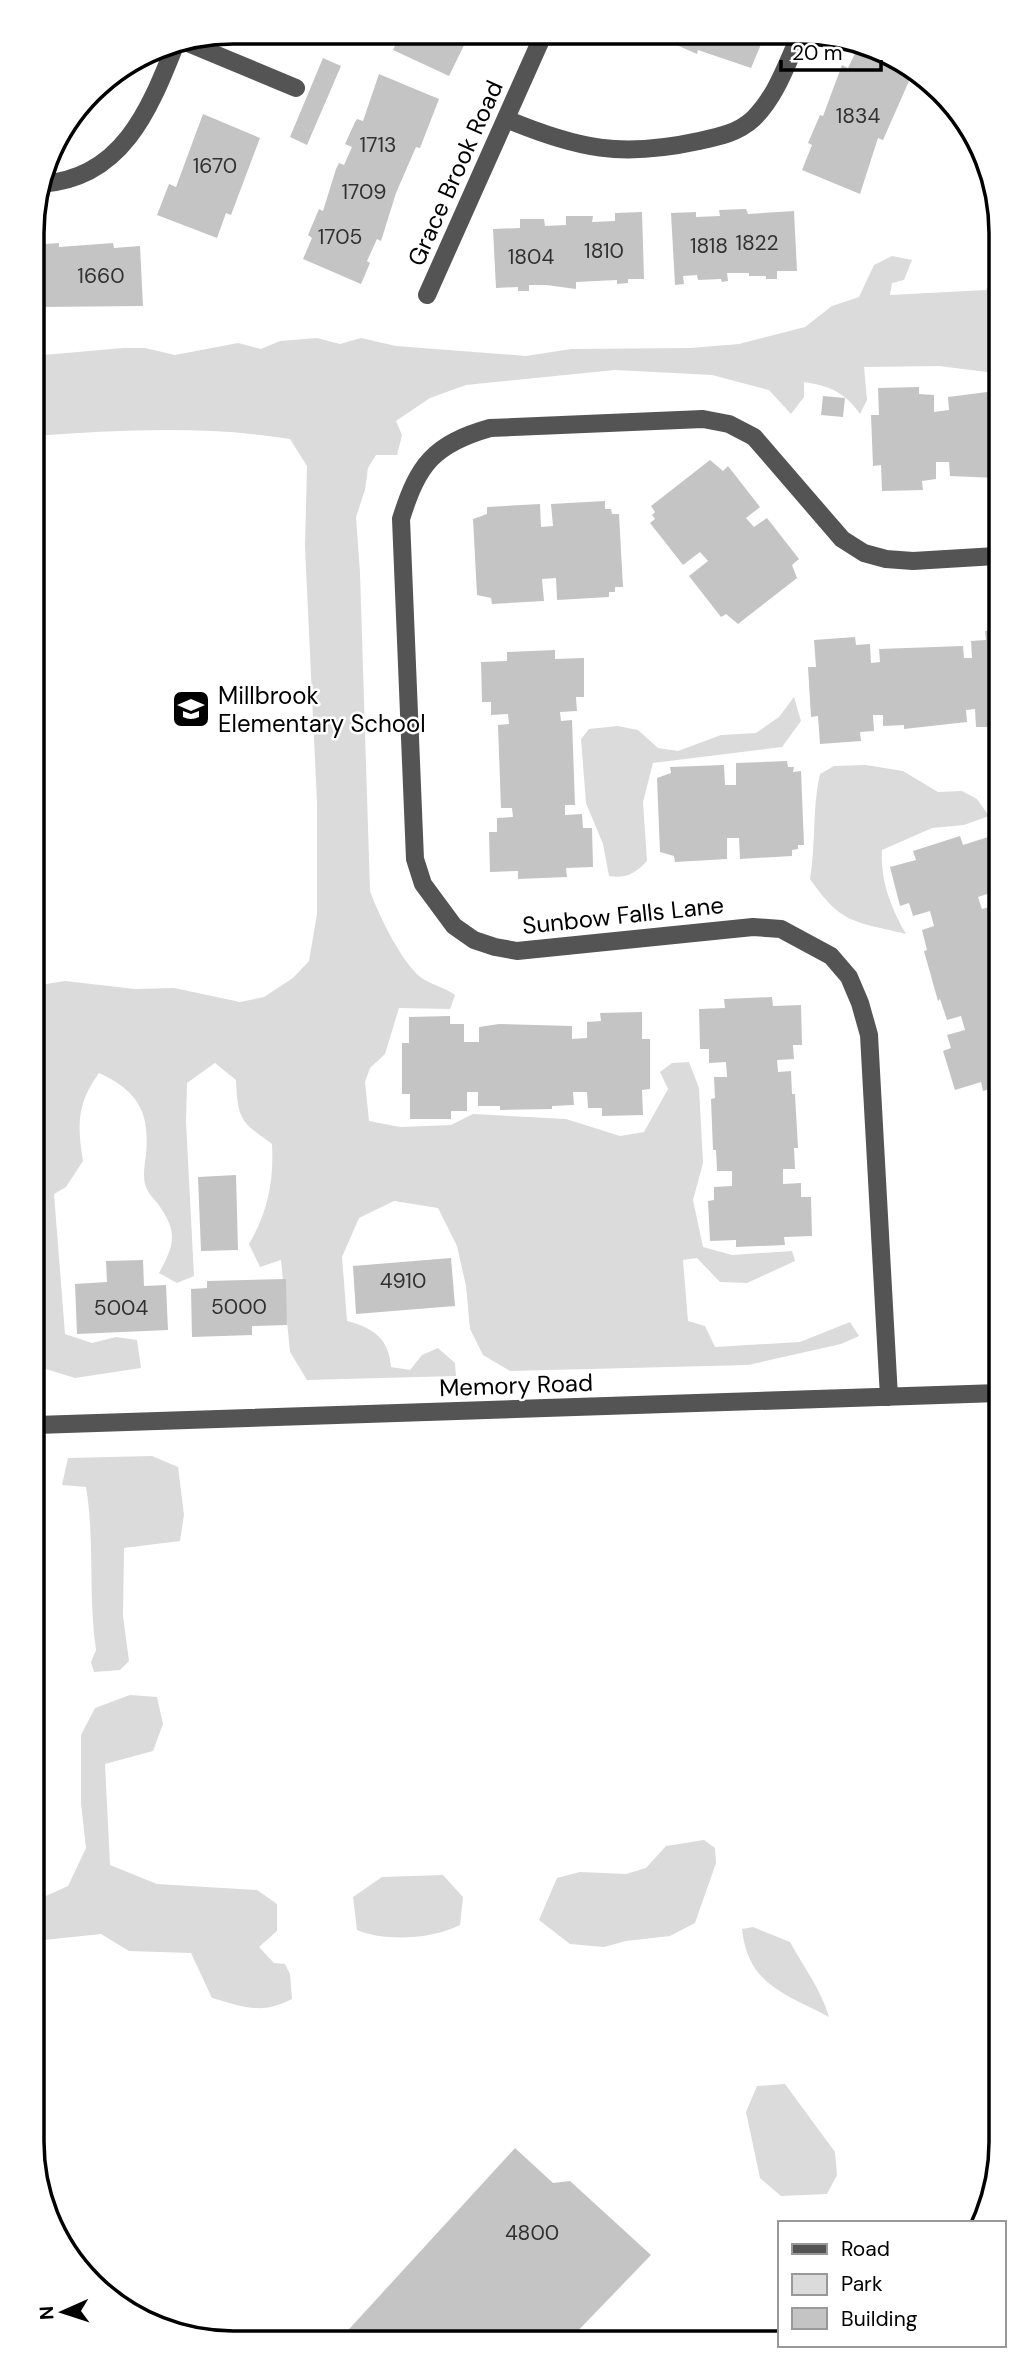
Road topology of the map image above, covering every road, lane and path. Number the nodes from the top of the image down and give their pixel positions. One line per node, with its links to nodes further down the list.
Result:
1 (539, 44): 6 (street, Grace Brook Road)
2 (796, 44): 6 (street)
3 (197, 47): 5 (street)
4 (171, 54): 7 (street)
5 (296, 88)
6 (506, 119): 8 (street, Grace Brook Road)
7 (51, 182)
8 (427, 295)
9 (989, 556): 11 (street, Sunbow Falls Lane)
10 (989, 1393): 11 (street, Memory Road)
11 (889, 1396): 12 (street, Memory Road)
12 (44, 1425)

